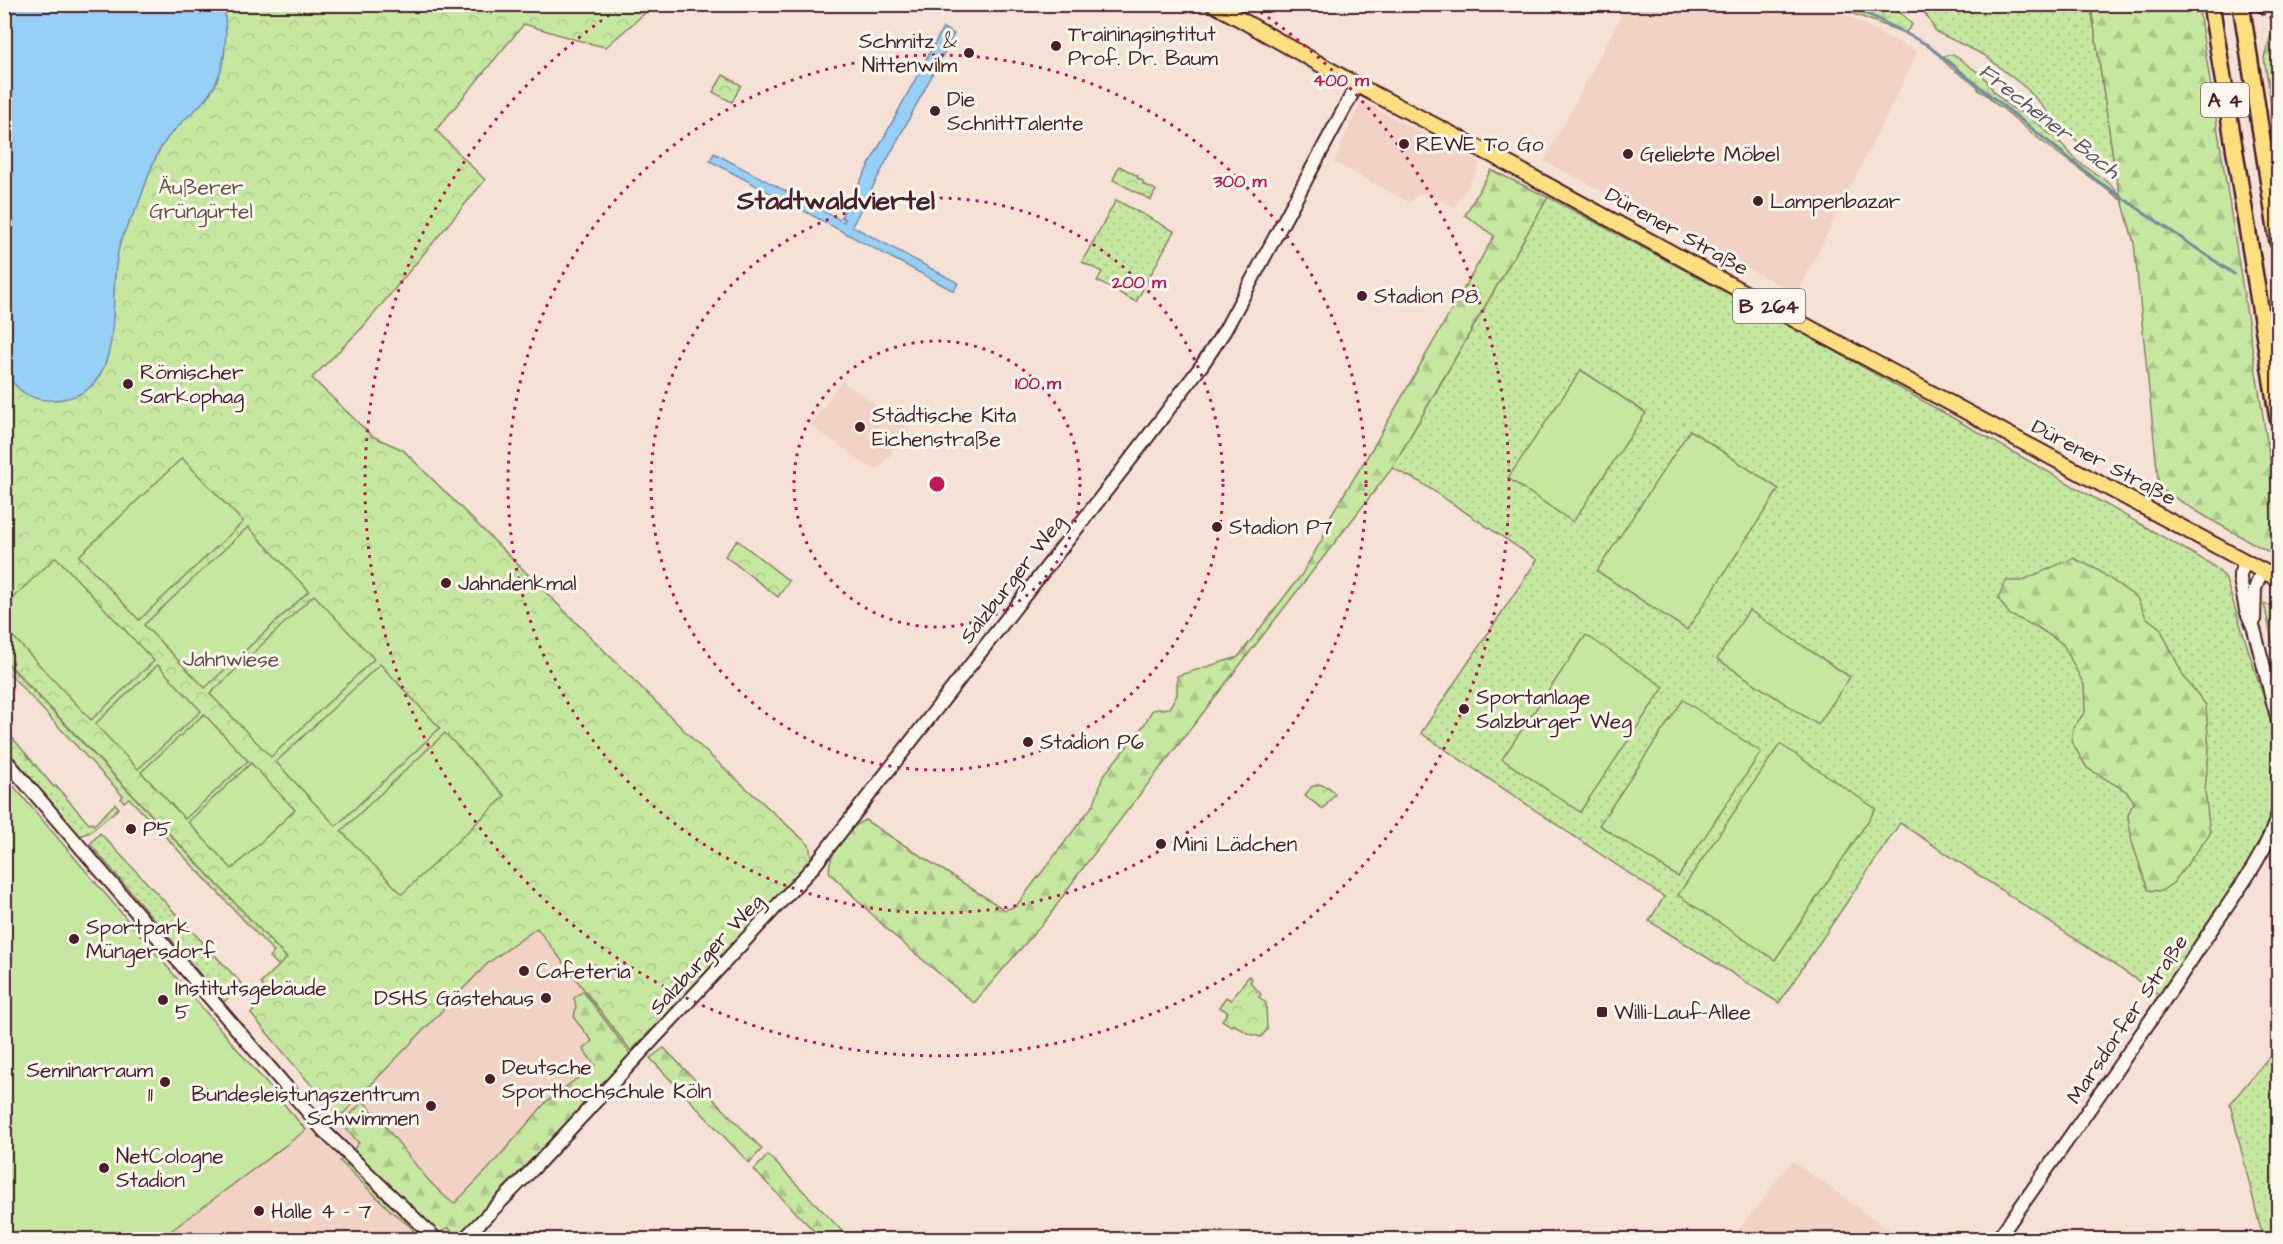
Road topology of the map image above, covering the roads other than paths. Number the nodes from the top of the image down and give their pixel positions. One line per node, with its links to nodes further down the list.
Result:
1 (1214, 4): 4 (main road, Dürener Straße / B 264)
2 (2211, 4): 6 (highway, A 4)
3 (2241, 4): 5 (highway, A 4)
4 (1357, 85): 7 (main road, Dürener Straße / B 264); 15 (street, Salzburger Weg)
5 (2278, 242)
6 (2278, 419)
7 (2246, 561): 8 (main road, Dürener Straße / B 264); 10 (street)
8 (2262, 570): 9 (main road, Dürener Straße / B 264); 10 (street)
9 (2278, 579)
10 (2254, 628): 11 (street)
11 (2278, 721)
12 (4, 758): 14 (street)
13 (2278, 813): 16 (street, Marsdorfer Straße)
14 (437, 1239)
15 (463, 1239)
16 (1997, 1239)

